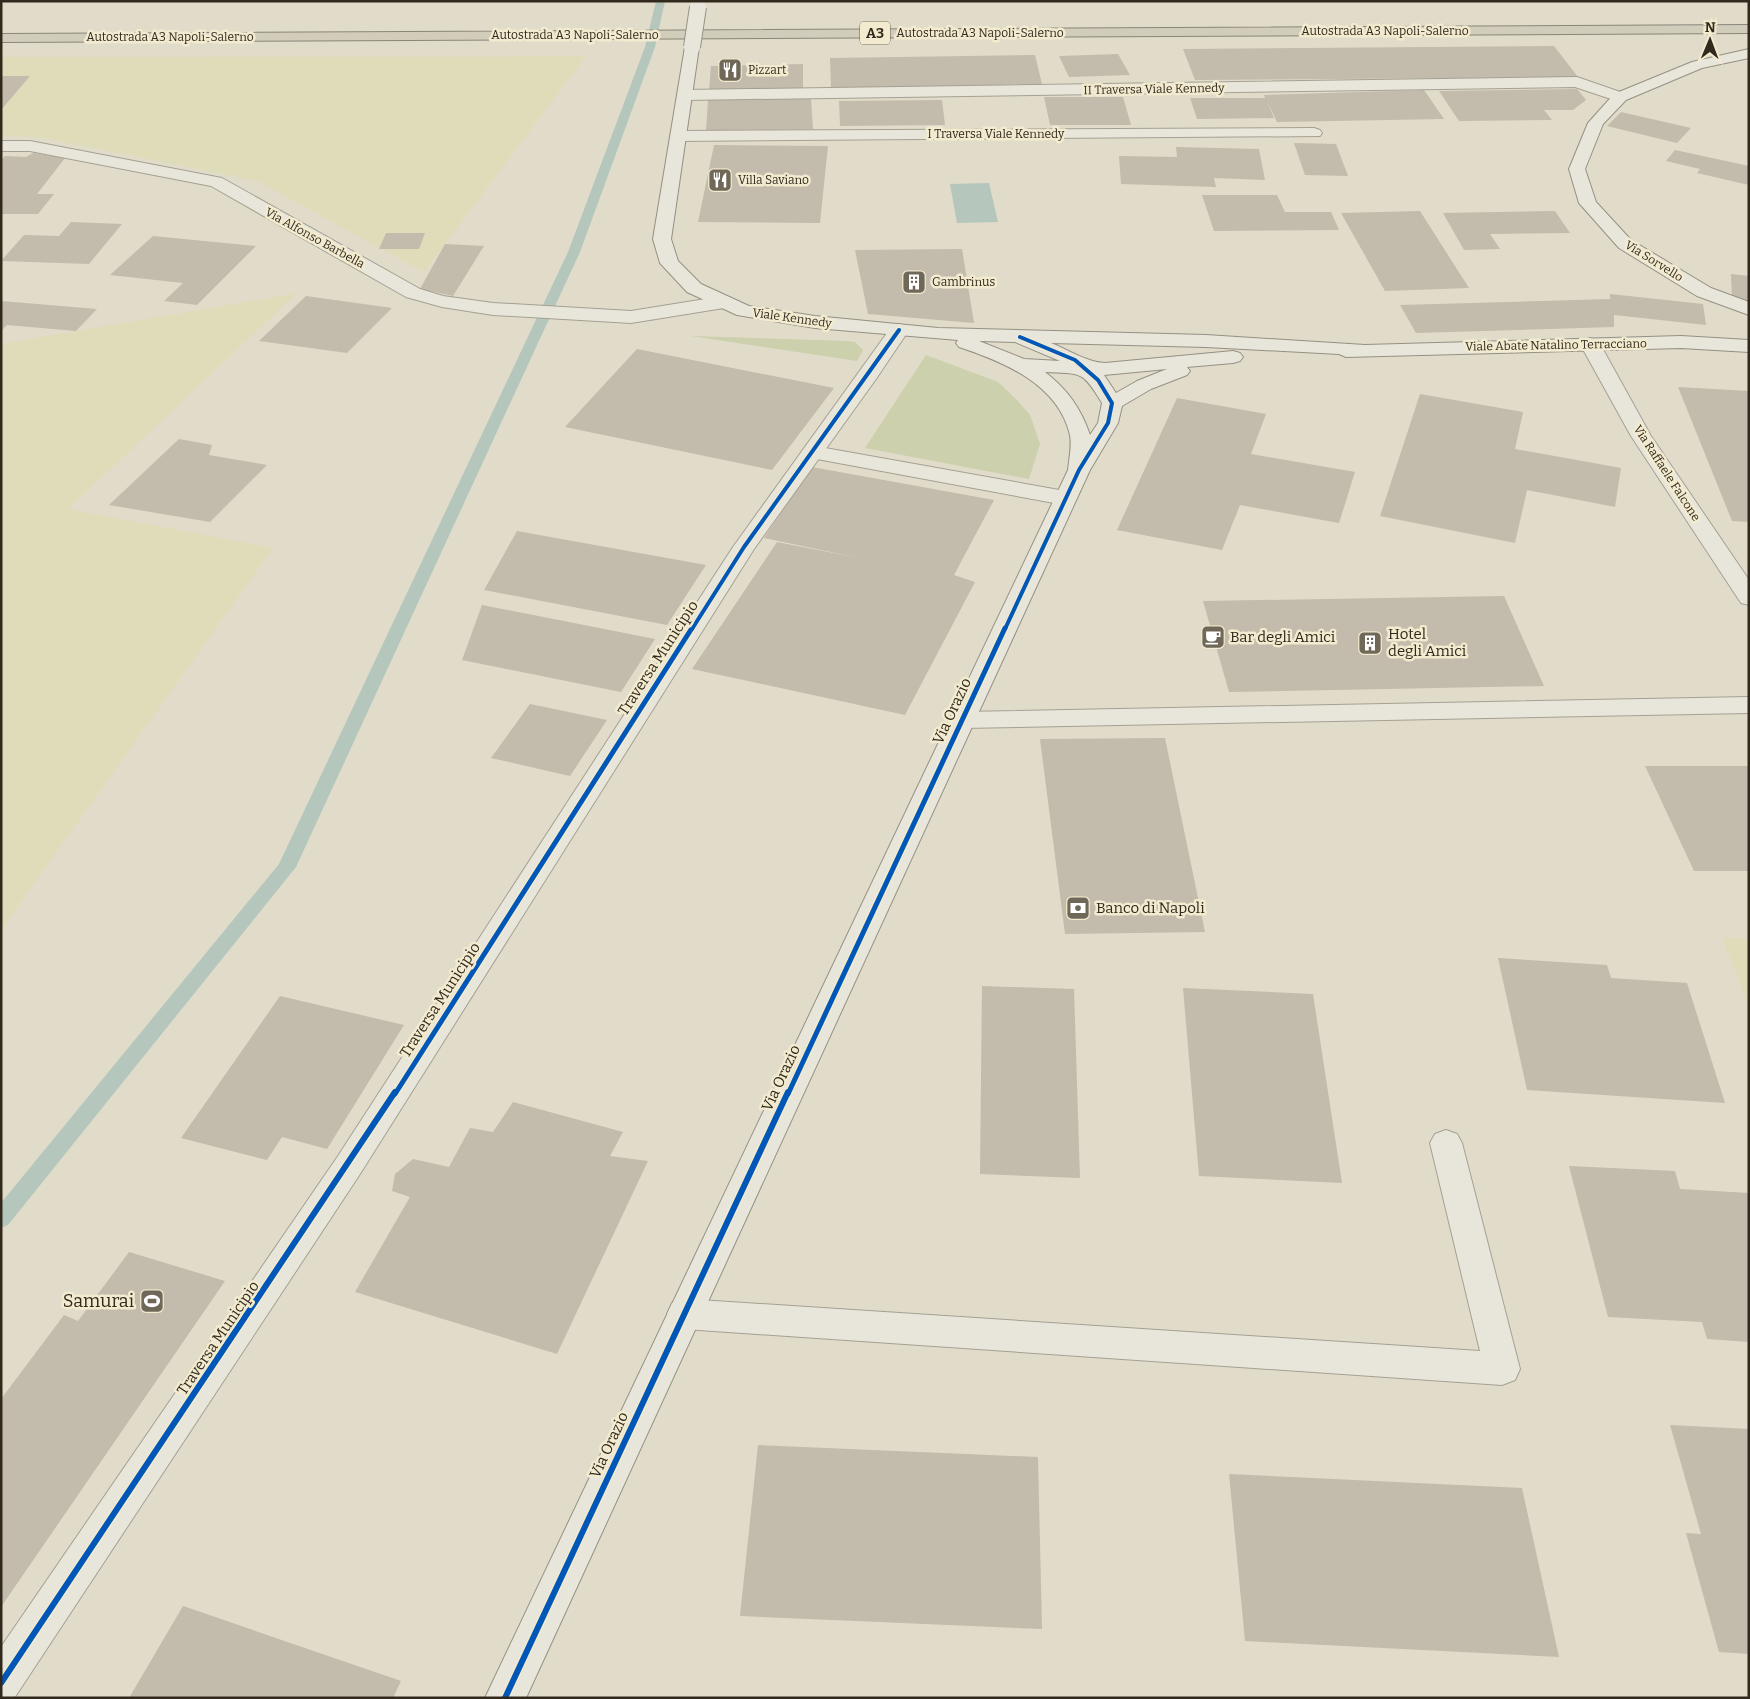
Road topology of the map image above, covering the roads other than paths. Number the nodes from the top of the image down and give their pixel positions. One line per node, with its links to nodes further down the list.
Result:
1 (698, 4): 7 (street, Viale Kennedy, bridge)
2 (715, 18): 3 (highway)
3 (685, 19)
4 (1749, 29): 5 (highway, Autostrada A3 Napoli-Salerno / A3)
5 (1, 38)
6 (1749, 53): 8 (street, Via Sorvello)
7 (685, 96): 8 (street, II Traversa Viale Kennedy); 10 (street, Viale Kennedy)
8 (1620, 96): 13 (street, Via Sorvello)
9 (1314, 133): 10 (street, I Traversa Viale Kennedy)
10 (678, 136): 12 (street, Viale Kennedy)
11 (1, 146): 12 (street, Via Alfonso Barbella)
12 (724, 302): 14 (street, Viale Kennedy)
13 (1749, 310)
14 (899, 330): 15 (street, Viale Kennedy); 26 (street, Traversa Municipio)
15 (938, 334): 16 (street); 22 (street)
16 (1020, 337): 17 (street); 23 (street)
17 (1206, 341): 20 (street); 23 (street)
18 (1590, 344): 19 (street, Viale Abate Natalino Terracciano); 20 (street, Viale Abate Natalino Terracciano); 29 (street, Via Raffaele Falcone)
19 (1749, 346)
20 (1363, 350): 21 (street)
21 (1229, 357): 23 (street); 25 (street)
22 (1020, 365): 23 (street); 24 (street)
23 (1082, 368): 24 (street); 25 (street)
24 (1050, 383): 27 (street)
25 (1112, 403): 27 (street, Via Orazio)
26 (814, 452): 28 (street); 34 (street, Traversa Municipio)
27 (1079, 470): 28 (street, Via Orazio)
28 (1065, 498): 31 (street, Via Orazio)
29 (1749, 598)
30 (1749, 704): 31 (street)
31 (962, 720): 33 (street, Via Orazio)
32 (1446, 1143): 33 (street)
33 (684, 1314): 35 (street, Via Orazio)
34 (1, 1683)
35 (505, 1698)

